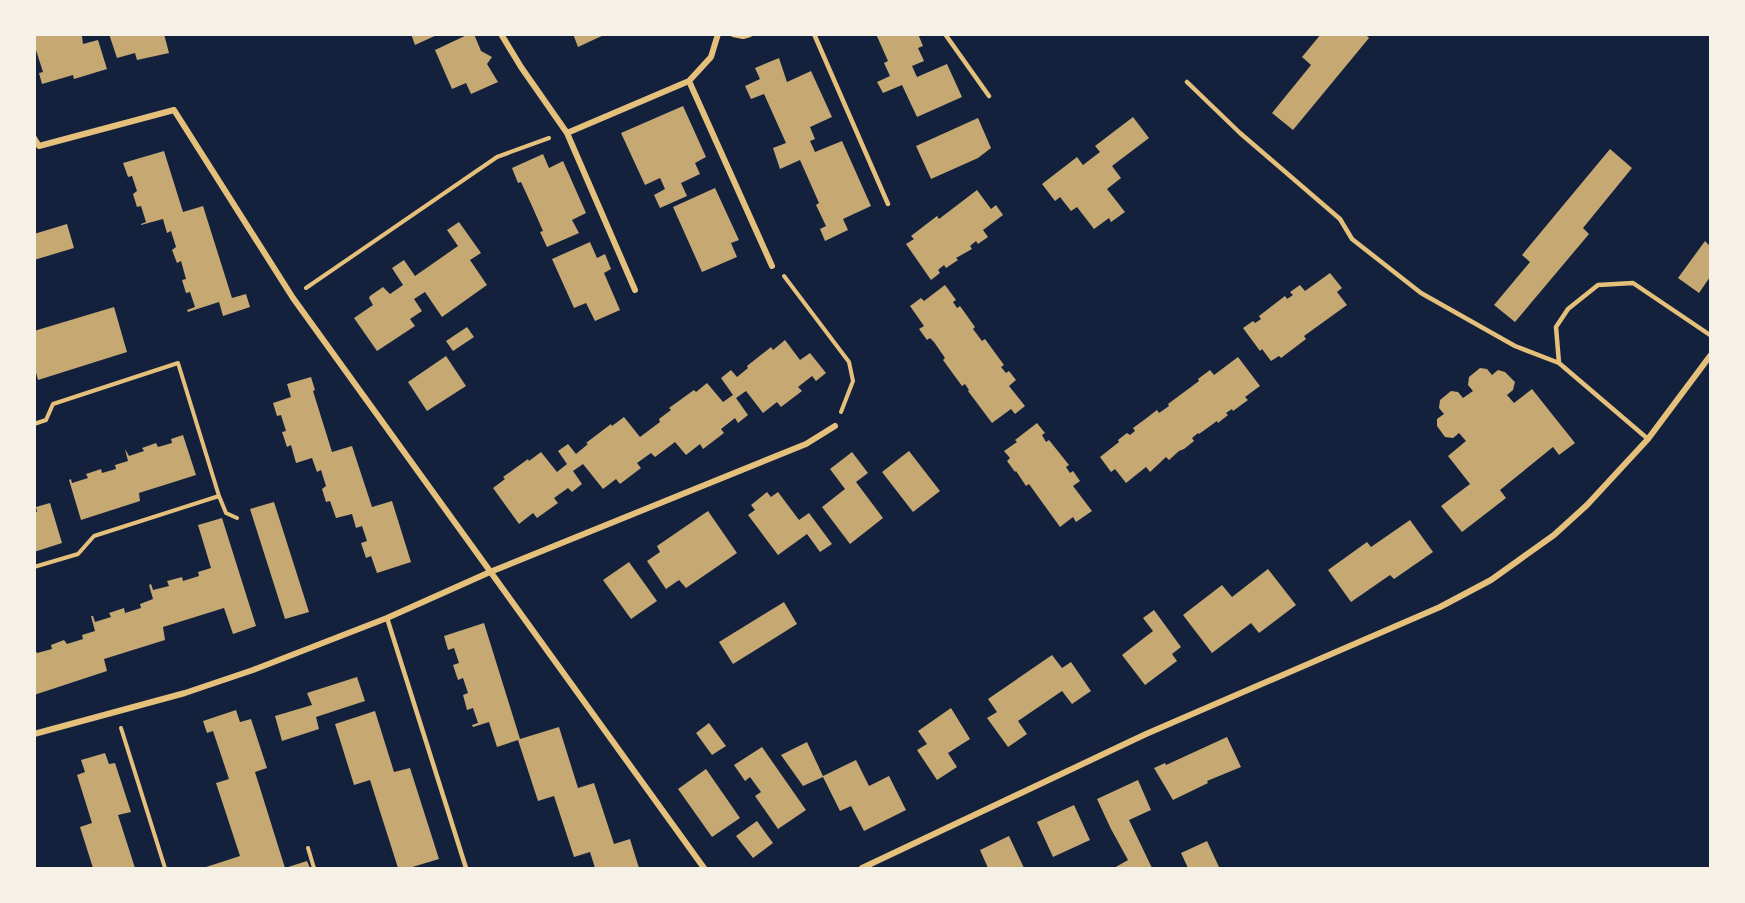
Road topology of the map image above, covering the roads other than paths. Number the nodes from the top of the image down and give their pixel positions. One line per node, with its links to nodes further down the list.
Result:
1 (501, 34): 10 (street)
2 (718, 34): 7 (street)
3 (733, 34): 4 (street)
4 (750, 34)
5 (814, 34): 12 (lane)
6 (945, 34): 9 (lane)
7 (689, 81): 10 (street); 13 (street)
8 (1187, 82): 17 (lane)
9 (989, 96)
10 (567, 133): 14 (street)
11 (34, 138): 20 (street)
12 (888, 204)
13 (772, 266)
14 (635, 290)
15 (1710, 335): 17 (lane)
16 (1710, 356): 19 (street)
17 (1559, 363): 19 (lane)
18 (835, 426): 20 (street)
19 (1648, 439): 25 (street)
20 (490, 572): 21 (street); 24 (street)
21 (387, 618): 22 (street); 23 (lane)
22 (34, 734)
23 (466, 868)
24 (704, 868)
25 (862, 868)

